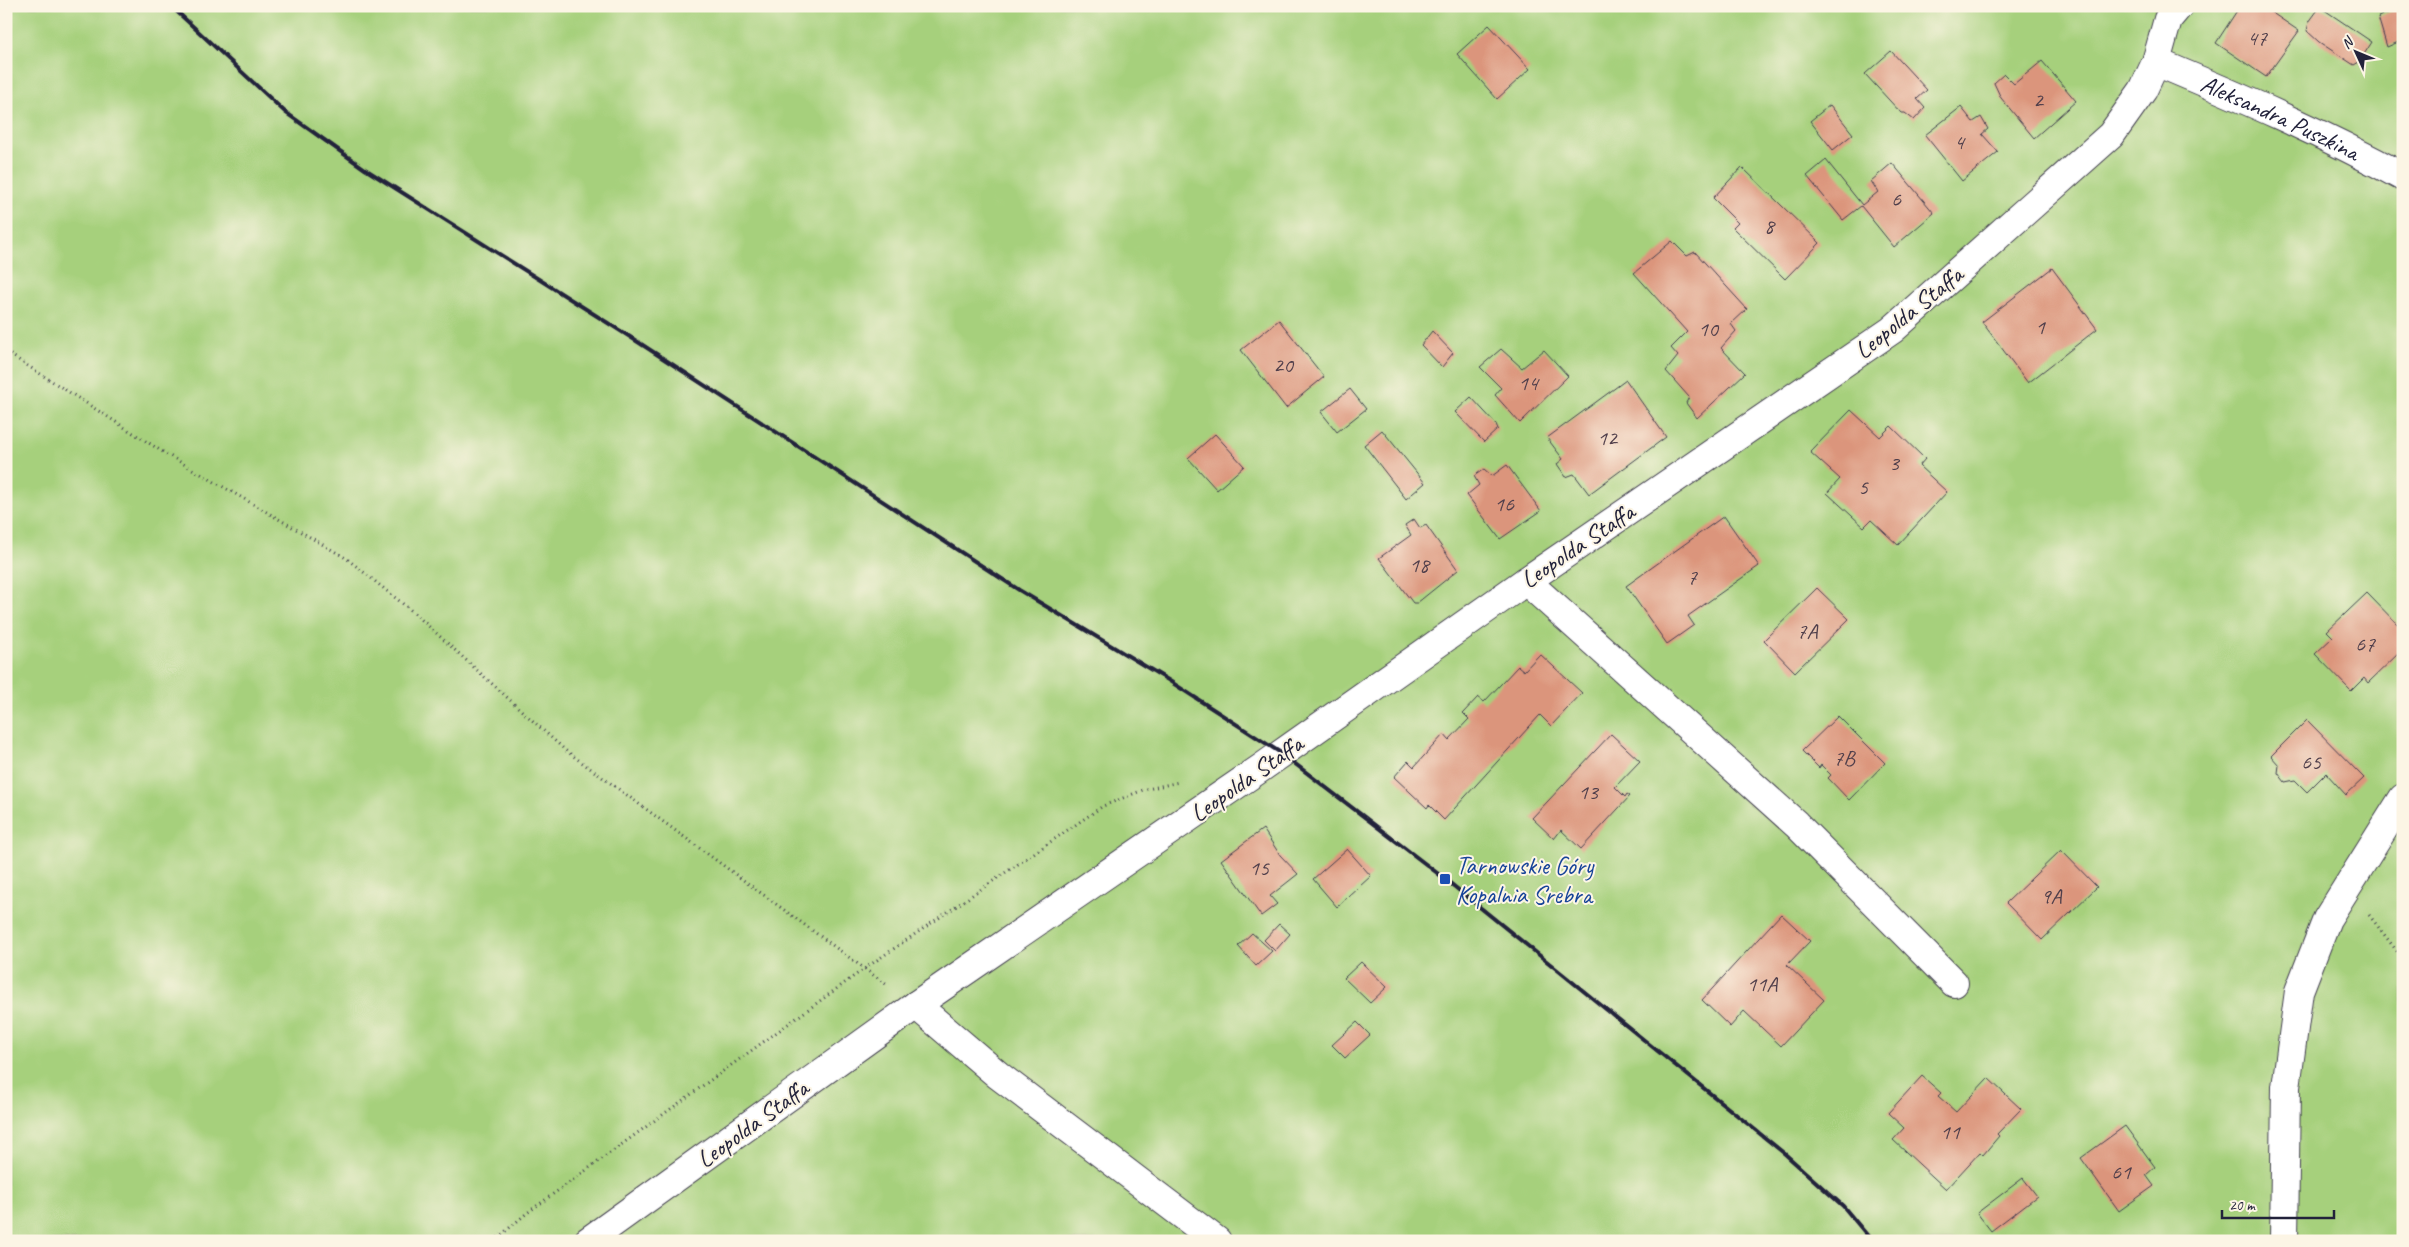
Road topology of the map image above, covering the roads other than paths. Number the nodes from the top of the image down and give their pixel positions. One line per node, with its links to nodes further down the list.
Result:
1 (2168, 10): 2 (street, Leopolda Staffa)
2 (2156, 62): 3 (street, Aleksandra Puszkina); 4 (street, Leopolda Staffa)
3 (2403, 176)
4 (1526, 580): 6 (street); 7 (street, Leopolda Staffa)
5 (2403, 798): 10 (street)
6 (1954, 983)
7 (916, 1005): 8 (street, Leopolda Staffa); 9 (street)
8 (588, 1241)
9 (1217, 1241)
10 (2284, 1241)

